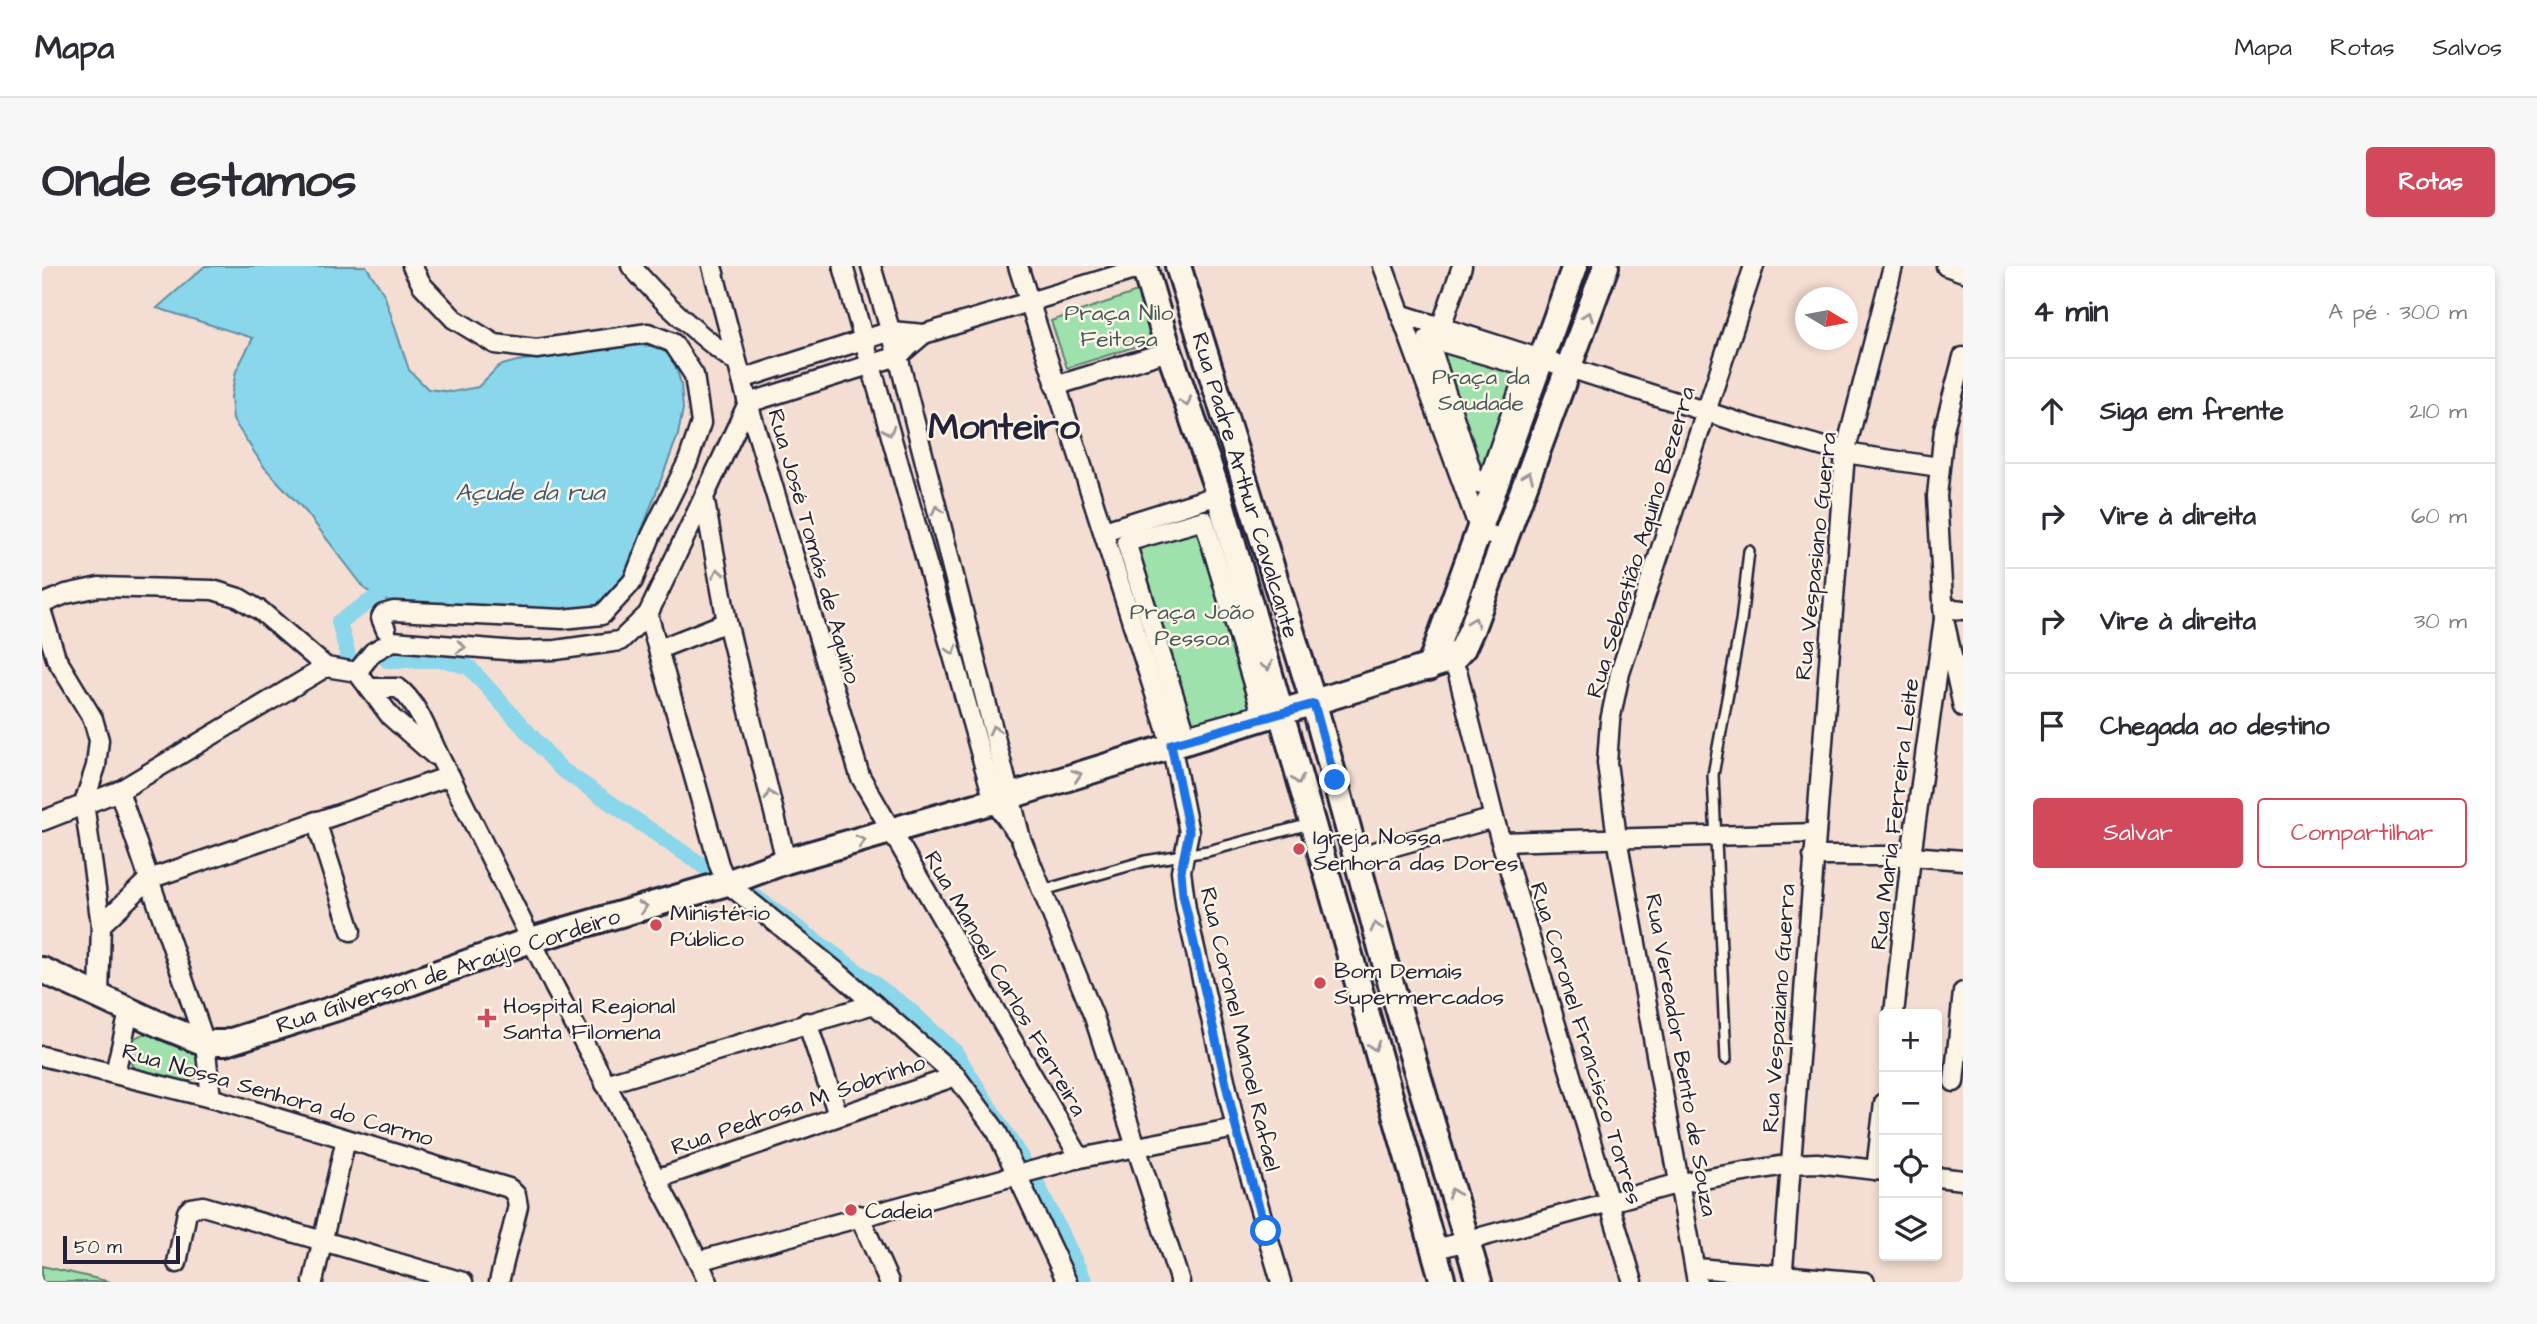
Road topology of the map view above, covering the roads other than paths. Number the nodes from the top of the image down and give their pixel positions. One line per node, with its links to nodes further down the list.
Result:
1 (412, 266): 50 (street)
2 (631, 266): 29 (street)
3 (712, 266): 29 (street, Rua José Tomás de Aquino)
4 (843, 266): 22 (street)
5 (871, 266): 20 (street)
6 (1018, 266): 17 (street)
7 (1144, 266): 17 (street); 23 (main road, Rua Padre Arthur Cavalcante)
8 (1178, 266): 56 (main road, Rua Padre Arthur Cavalcante)
9 (1382, 266): 18 (street)
10 (1462, 266): 19 (street)
11 (1575, 266): 26 (main road)
12 (1606, 266): 28 (main road, one-way to 12)
13 (1755, 266): 32 (street, Rua Sebastião Aquino Bezerra)
14 (1893, 266): 33 (street, Rua Vespasiano Guerra)
15 (1946, 266): 16 (street)
16 (1963, 272)
17 (1029, 302): 21 (street); 30 (street)
18 (1400, 314): 19 (street); 41 (street)
19 (1441, 327): 26 (street)
20 (891, 331): 21 (street); 22 (street); 24 (street)
21 (924, 334): 24 (street)
22 (863, 339): 27 (street); 29 (street)
23 (1168, 351): 30 (street); 38 (main road, Rua Padre Arthur Cavalcante, one-way to 38)
24 (898, 356): 27 (street); 35 (street)
25 (1963, 357): 34 (street)
26 (1542, 359): 28 (street); 41 (main road)
27 (870, 365): 31 (street); 36 (street, one-way to 36)
28 (1569, 367): 32 (street); 42 (main road, one-way to 28)
29 (740, 371): 31 (street, Rua José Tomás de Aquino)
30 (1055, 386): 40 (street)
31 (748, 403): 39 (street); 69 (street, Rua José Tomás de Aquino)
32 (1706, 412): 33 (street); 72 (street, Rua Sebastião Aquino Bezerra)
33 (1845, 453): 34 (street); 70 (street, Rua Vespasiano Guerra)
34 (1939, 467): 48 (street)
35 (926, 470): 36 (street); 63 (street, one-way to 35)
36 (903, 477): 63 (street, one-way to 63)
37 (1476, 484): 37 (street)
38 (1219, 495): 40 (street); 58 (main road, Rua Padre Arthur Cavalcante, one-way to 58)
39 (704, 497): 47 (street); 49 (street, one-way to 39)
40 (1104, 531): 59 (street)
41 (1480, 531): 42 (street); 52 (main road)
42 (1504, 540): 52 (main road, one-way to 42)
43 (1749, 551): 71 (lane)
44 (42, 604): 53 (street)
45 (1963, 610): 48 (street)
46 (42, 612): 64 (street)
47 (648, 614): 51 (street); 54 (street, one-way to 47)
48 (1943, 614): 57 (street); 76 (street, Rua Maria Ferreira Leite)
49 (727, 622): 51 (street); 79 (street, one-way to 49)
50 (386, 630)
51 (659, 649): 81 (street)
52 (1441, 657): 56 (main road, Rua Gilverson de Araújo Cordeiro); 65 (street, Rua Coronel Francisco Torres)
53 (326, 667): 54 (street); 62 (street)
54 (357, 673): 55 (street)
55 (369, 688): 60 (street); 60 (street)
56 (1314, 704): 58 (main road, Rua Gilverson de Araújo Cordeiro); 77 (main road, Rua Padre Arthur Cavalcante)
57 (1963, 707)
58 (1280, 714): 59 (main road, Rua Gilverson de Araújo Cordeiro); 68 (main road, Rua Padre Arthur Cavalcante, one-way to 68)
59 (1178, 740): 59 (street); 63 (main road, Rua Gilverson de Araújo Cordeiro, one-way to 59); 74 (street, Rua Coronel Manoel Rafael)
60 (437, 757): 61 (street)
61 (450, 776): 67 (street); 85 (street)
62 (119, 791): 64 (street); 80 (street)
63 (1003, 799): 69 (main road, Rua Gilverson de Araújo Cordeiro); 82 (street)
64 (84, 803): 66 (street); 83 (street)
65 (1494, 818): 73 (street, Rua Coronel Francisco Torres); 77 (street)
66 (42, 821)
67 (316, 821): 80 (street); 84 (street)
68 (1310, 824): 74 (lane); 88 (main road, Rua Padre Arthur Cavalcante)
69 (890, 833): 79 (main road, Rua Gilverson de Araújo Cordeiro, one-way to 69); 110 (street, Rua Manoel Carlos Ferreira)
70 (1816, 833): 71 (street); 75 (street, Rua Vespasiano Guerra)
71 (1717, 835): 72 (street); 97 (lane)
72 (1617, 838): 73 (street); 118 (street, Rua Vereador Bento de Souza)
73 (1502, 842): 119 (street, Rua Coronel Francisco Torres)
74 (1185, 856): 82 (lane); 106 (street, Rua Coronel Manoel Rafael)
75 (1813, 856): 76 (street); 111 (street, Rua Vespaziano Guerra)
76 (1911, 856): 78 (street); 92 (street, Rua Maria Ferreira Leite)
77 (1356, 857): 87 (main road, Rua Padre Arthur Cavalcante, one-way to 77)
78 (1963, 860)
79 (786, 861): 81 (main road, Rua Gilverson de Araújo Cordeiro)
80 (149, 878): 83 (street); 95 (street)
81 (727, 883): 85 (main road, Rua Gilverson de Araújo Cordeiro, one-way to 81); 91 (street)
82 (1044, 890): 108 (street)
83 (101, 925): 90 (street)
84 (351, 931)
85 (531, 940): 95 (main road, Rua Gilverson de Araújo Cordeiro); 103 (street)
86 (42, 970): 90 (main road)
87 (1389, 976): 88 (main road); 98 (main road, Rua Padre Arthur Cavalcante)
88 (1357, 986): 101 (main road, Rua Padre Arthur Cavalcante, one-way to 101)
89 (1963, 992): 102 (street)
90 (99, 996): 93 (main road)
91 (874, 1004): 94 (street); 100 (street)
92 (1895, 1009)
93 (129, 1012): 95 (main road); 99 (street)
94 (807, 1022): 103 (street); 105 (street)
95 (205, 1043): 104 (street)
96 (42, 1056): 99 (street, Rua Nossa Senhora do Carmo)
97 (1726, 1059)
98 (1415, 1067): 101 (main road); 109 (main road, Rua Padre Arthur Cavalcante)
99 (115, 1073): 104 (street, Rua Nossa Senhora do Carmo)
100 (956, 1076): 105 (street, Rua Pedrosa M Sobrinho); 114 (street)
101 (1384, 1077): 112 (main road, Rua Padre Arthur Cavalcante)
102 (1951, 1083)
103 (605, 1084): 115 (street)
104 (211, 1098): 107 (street, Rua Nossa Senhora do Carmo)
105 (838, 1115): 115 (street, Rua Pedrosa M Sobrinho)
106 (1236, 1128): 108 (street); 135 (street, Rua Coronel Manoel Rafael)
107 (346, 1139): 122 (street); 130 (street, Rua Nossa Senhora do Carmo)
108 (1136, 1148): 110 (street); 134 (street)
109 (1441, 1156): 112 (main road); 121 (main road, Rua Padre Arthur Cavalcante, one-way to 109)
110 (1080, 1158): 114 (street)
111 (1791, 1164): 113 (street); 118 (street); 127 (street, Rua Vespaziano Guerra)
112 (1408, 1166): 123 (main road, Rua Padre Arthur Cavalcante)
113 (1879, 1170)
114 (1017, 1175): 120 (street); 133 (street)
115 (656, 1178): 124 (street)
116 (1942, 1178): 117 (street)
117 (1963, 1180)
118 (1680, 1183): 119 (street); 126 (street, Rua Vereador Bento de Souza)
119 (1608, 1202): 121 (street); 138 (street, Rua Coronel Francisco Torres)
120 (859, 1216): 124 (street); 132 (street)
121 (1467, 1240): 123 (street); 137 (main road, Rua Padre Arthur Cavalcante)
122 (321, 1242): 125 (street); 128 (street); 129 (street)
123 (1433, 1250): 136 (main road, Rua Padre Arthur Cavalcante)
124 (698, 1261): 131 (street)
125 (177, 1263)
126 (1696, 1275): 127 (street)
127 (1783, 1279): 139 (street)
128 (313, 1282)
129 (463, 1282)
130 (499, 1282)
131 (708, 1282)
132 (889, 1282)
133 (1067, 1282)
134 (1180, 1282)
135 (1281, 1282)
136 (1443, 1282)
137 (1479, 1282)
138 (1633, 1282)
139 (1866, 1282)

